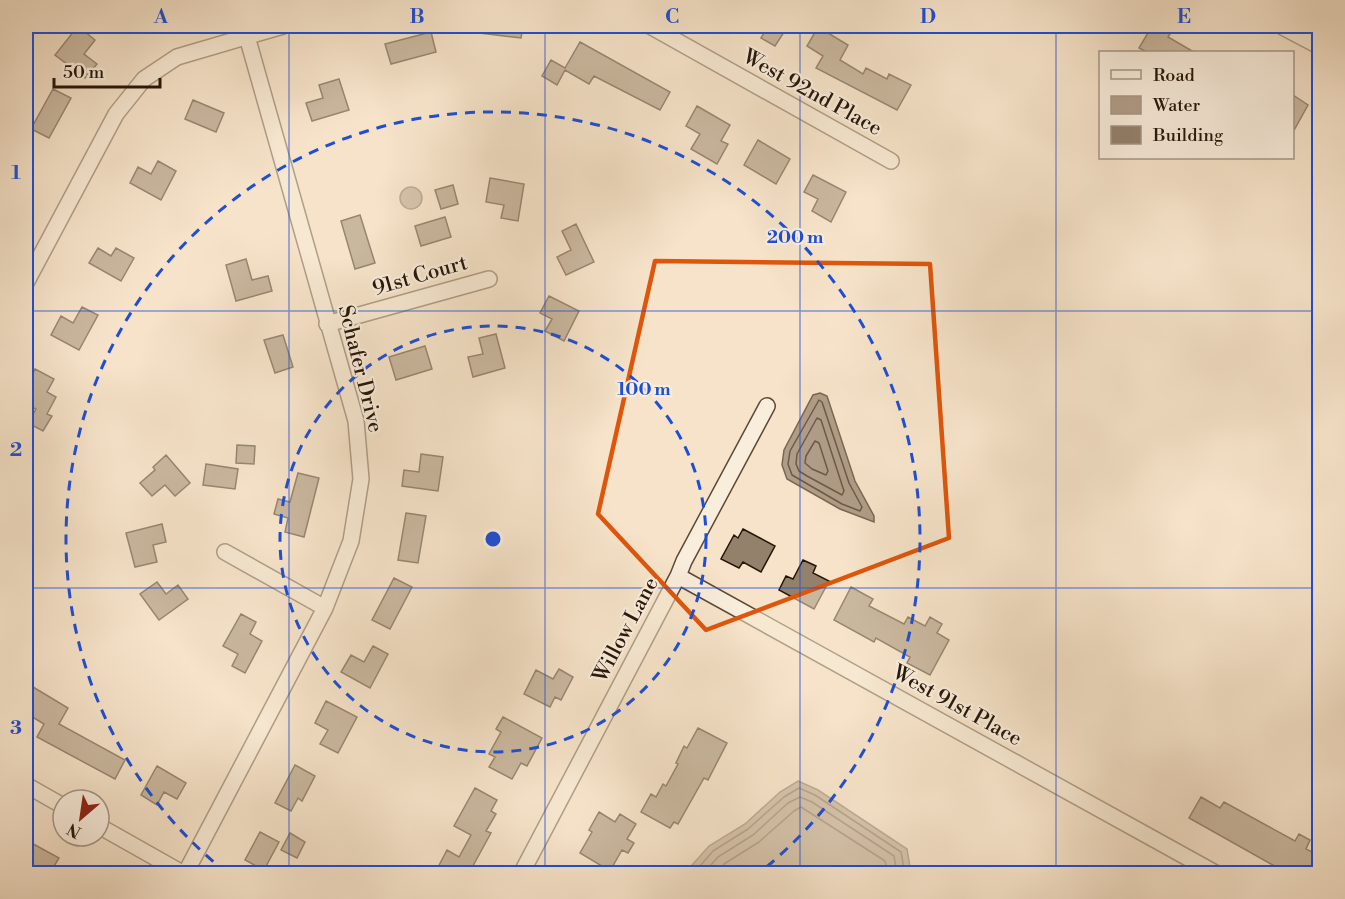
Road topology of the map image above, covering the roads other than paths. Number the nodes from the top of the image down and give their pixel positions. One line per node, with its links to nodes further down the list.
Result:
1 (283, 26): 4 (street)
2 (650, 26): 6 (street, West 92nd Place)
3 (1284, 26): 5 (street)
4 (245, 31): 8 (street); 9 (street, Schafer Drive)
5 (1320, 45)
6 (891, 161)
7 (489, 279): 9 (street, 91st Court)
8 (26, 283)
9 (327, 324): 13 (street, Schafer Drive)
10 (767, 406): 12 (street, Willow Lane)
11 (225, 552): 13 (street)
12 (678, 576): 18 (street, Willow Lane); 19 (street, West 91st Place)
13 (325, 608): 17 (street, Schafer Drive)
14 (26, 785): 15 (street)
15 (51, 799)
16 (111, 833): 17 (street)
17 (184, 873)
18 (521, 873)
19 (1216, 873)

